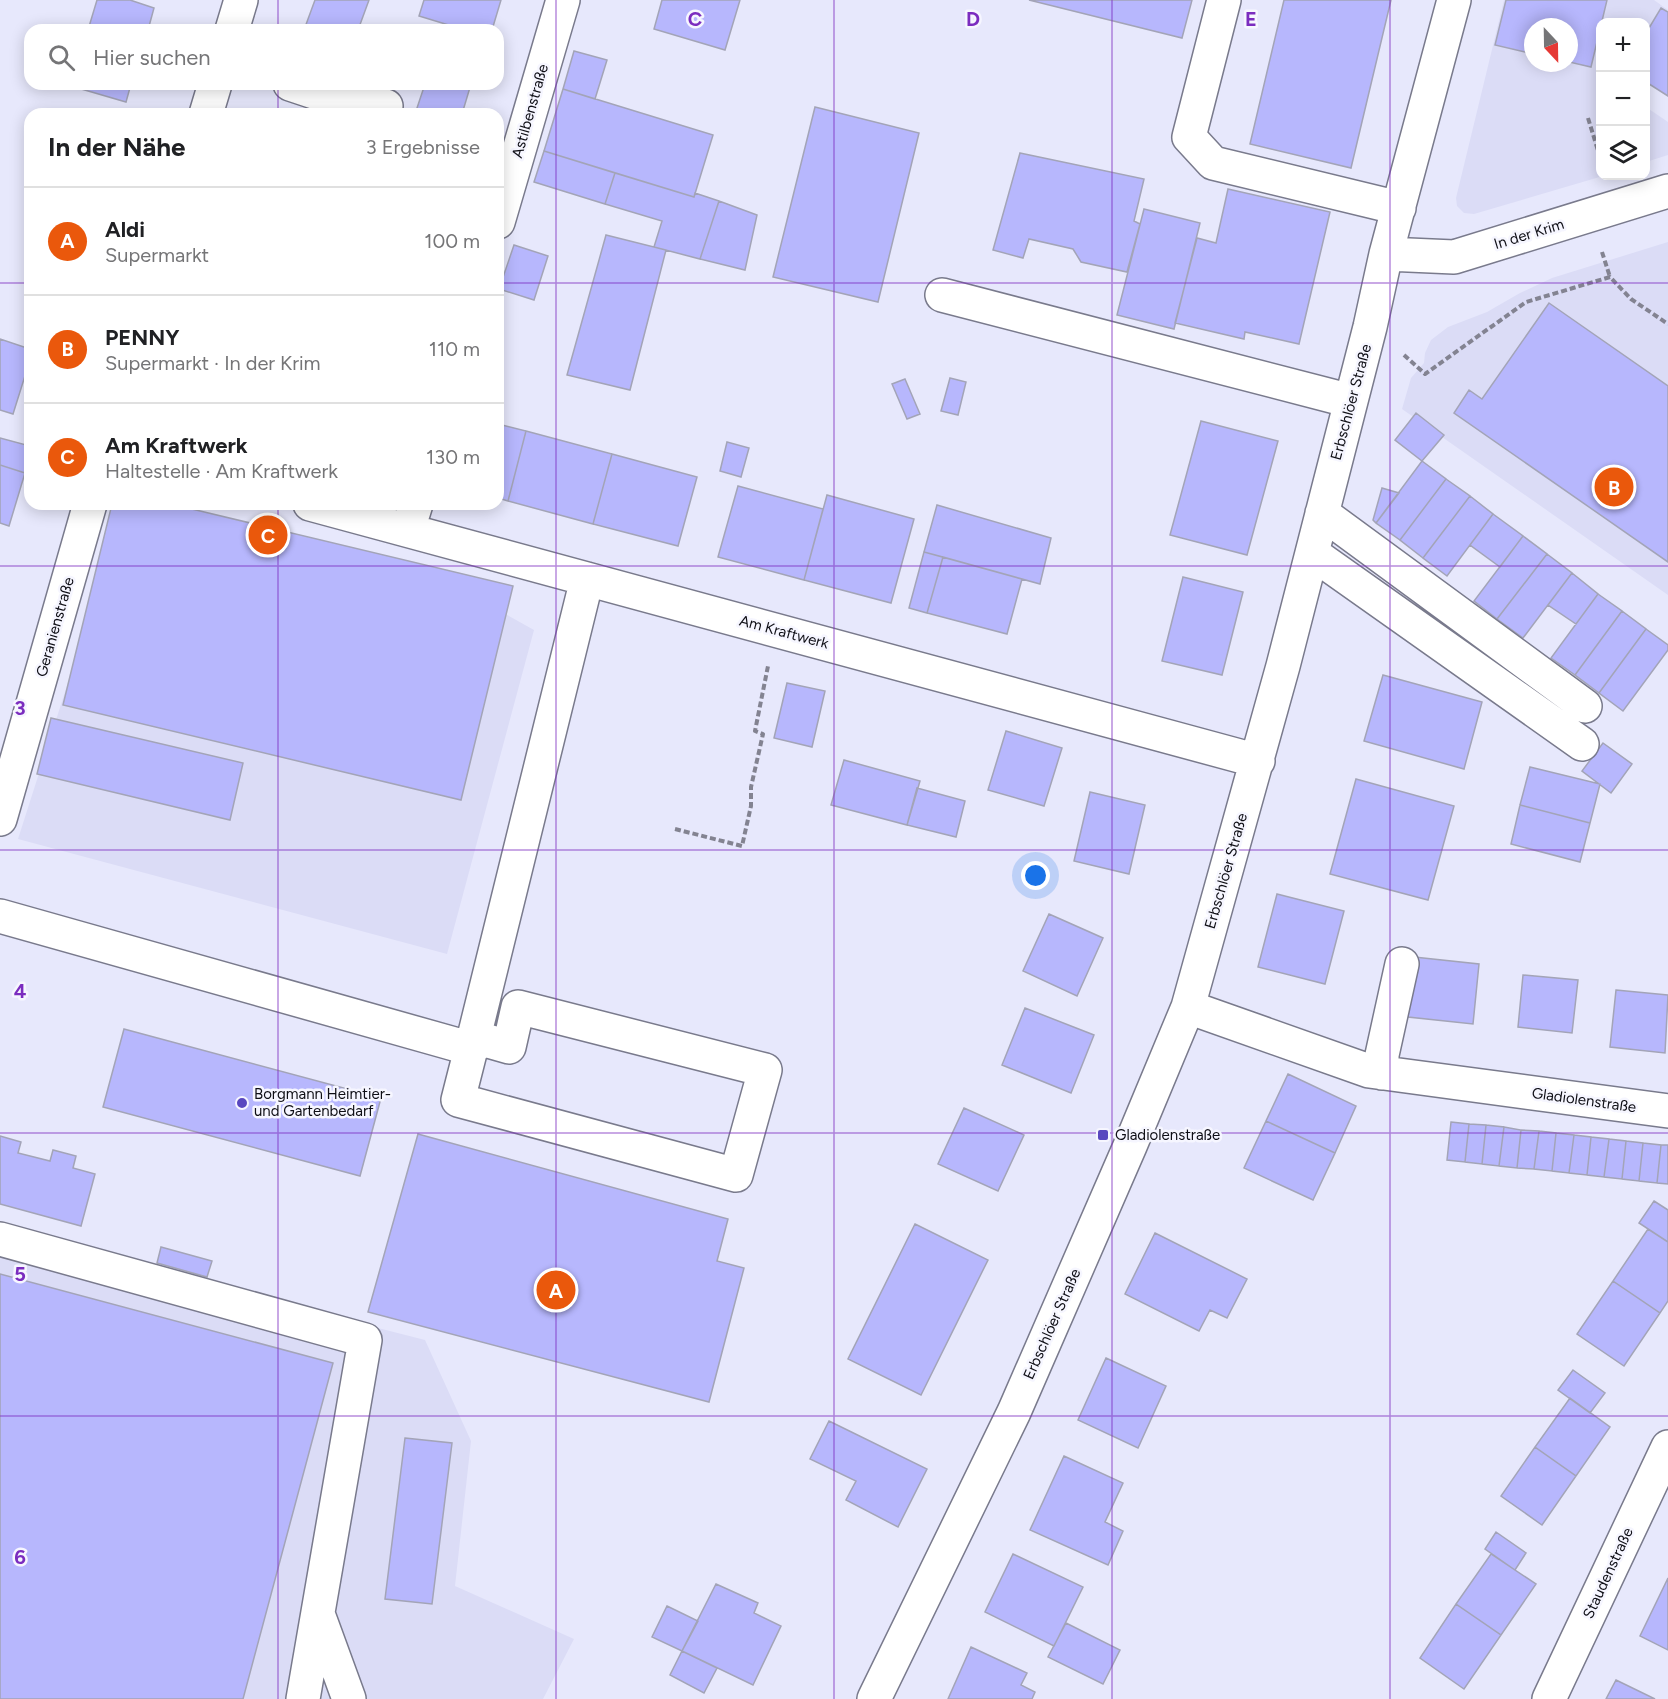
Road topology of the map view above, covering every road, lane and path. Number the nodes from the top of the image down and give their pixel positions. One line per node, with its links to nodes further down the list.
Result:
1 (241, 0): 5 (street)
2 (563, 0): 13 (street, Astilbenstraße)
3 (1224, 0): 14 (street)
4 (1454, 0): 14 (street, Erbschlöer Straße)
5 (234, 24)
6 (213, 90): 9 (street)
7 (308, 90): 8 (street)
8 (386, 106)
9 (208, 108)
10 (1588, 118): 11 (path)
11 (1596, 144)
12 (1668, 191): 15 (street, In der Krim)
13 (504, 202)
14 (1399, 208): 15 (street, Erbschlöer Straße)
15 (1386, 254): 20 (street, Erbschlöer Straße)
16 (1605, 262): 17 (path)
17 (1610, 277): 19 (path); 20 (path)
18 (942, 295): 21 (street)
19 (1668, 324)
20 (1370, 327): 21 (street, Erbschlöer Straße)
21 (1351, 401): 24 (street, Erbschlöer Straße)
22 (88, 510): 32 (street, Geranienstraße)
23 (357, 510): 25 (street, Am Kraftwerk)
24 (1322, 513): 26 (street, Erbschlöer Straße); 29 (street)
25 (412, 517): 27 (street, Am Kraftwerk)
26 (1312, 553): 30 (street); 31 (street, Erbschlöer Straße)
27 (587, 579): 28 (street, Am Kraftwerk); 37 (street)
28 (777, 631): 31 (street, Am Kraftwerk); 33 (path)
29 (1585, 706)
30 (1582, 744)
31 (1258, 761): 36 (street, Erbschlöer Straße)
32 (0, 819)
33 (675, 830)
34 (0, 916): 37 (street)
35 (1402, 964): 38 (street)
36 (1188, 1007): 38 (street, Gladiolenstraße); 45 (street, Erbschlöer Straße)
37 (473, 1043): 37 (street)
38 (1382, 1073): 39 (street, Gladiolenstraße)
39 (1668, 1111)
40 (0, 1239): 42 (street)
41 (1668, 1447): 46 (street, Staudenstraße)
42 (318, 1612): 43 (street); 44 (street)
43 (303, 1699)
44 (349, 1699)
45 (874, 1699)
46 (1548, 1699)

